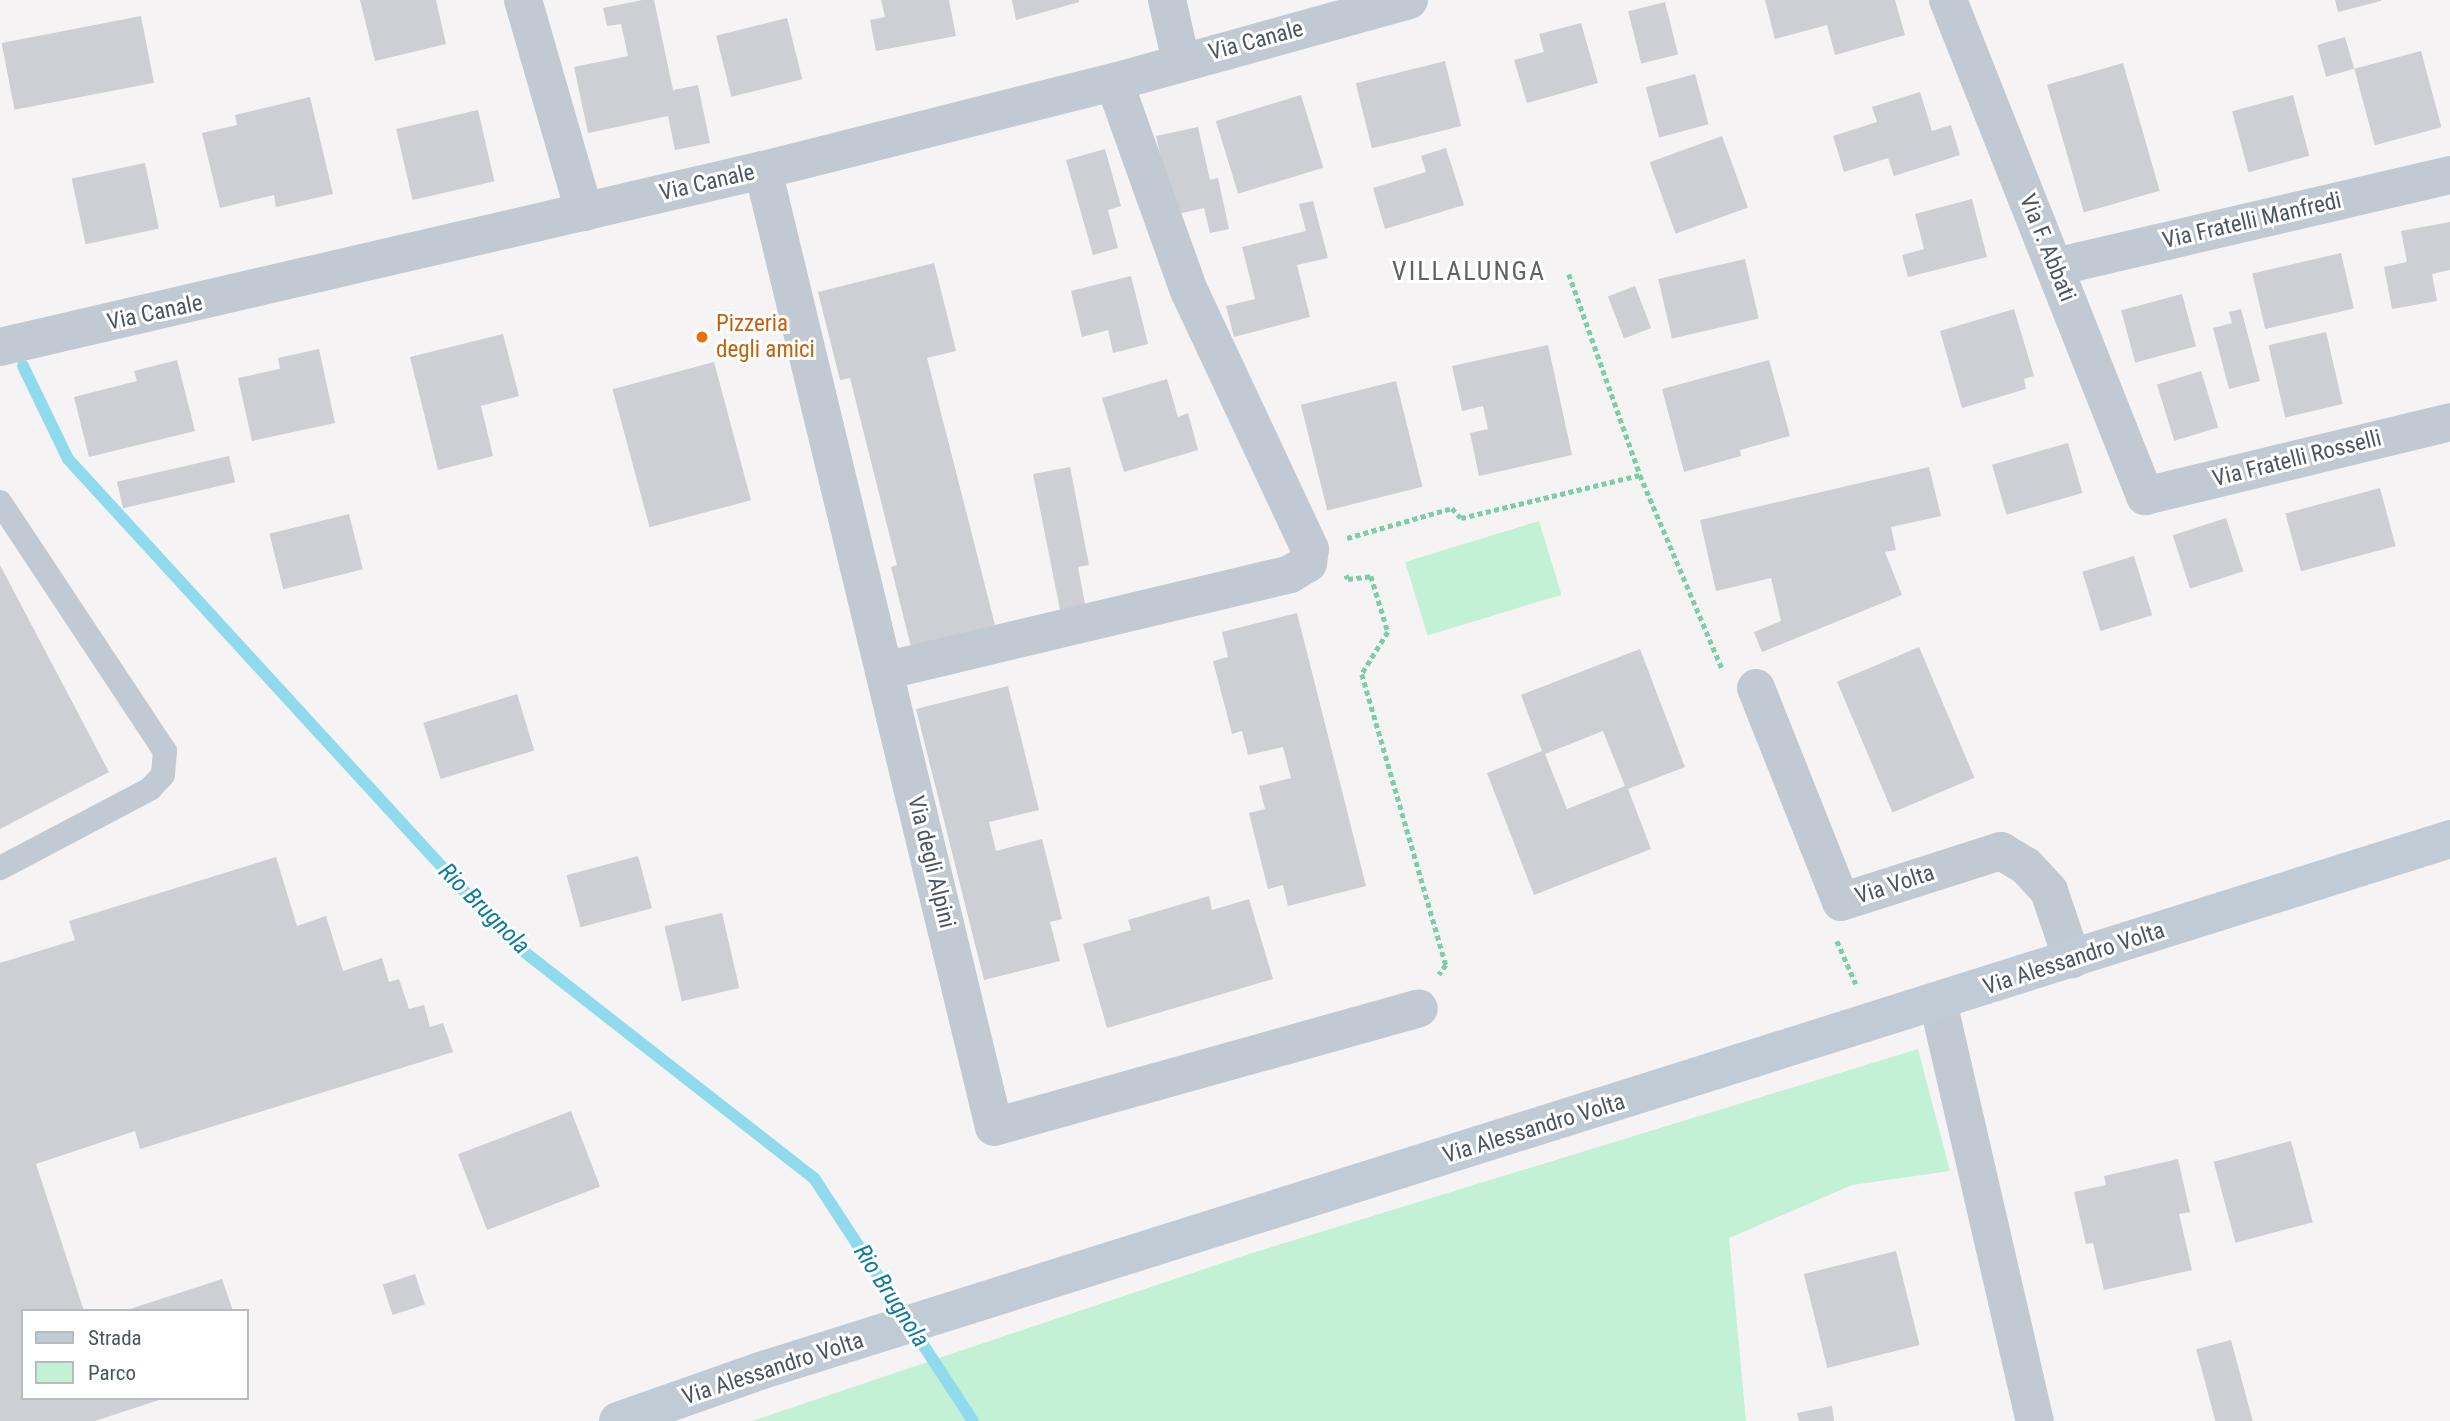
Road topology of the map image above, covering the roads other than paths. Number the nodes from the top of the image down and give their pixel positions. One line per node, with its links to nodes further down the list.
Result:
1 (523, 0): 9 (street)
2 (1167, 0): 5 (street)
3 (1409, 0): 5 (street, Via Canale)
4 (1948, 0): 10 (street, Via F. Abbati)
5 (1181, 61): 6 (street, Via Canale)
6 (1114, 82): 7 (street, Via Canale); 15 (street)
7 (764, 170): 9 (street, Via Canale); 15 (street, Via degli Alpini)
8 (2450, 175): 10 (street, Via Fratelli Manfredi)
9 (584, 212): 11 (street, Via Canale)
10 (2054, 267): 13 (street, Via F. Abbati)
11 (0, 347)
12 (2450, 422): 13 (street, Via Fratelli Rosselli)
13 (2145, 496)
14 (0, 502): 18 (lane)
15 (884, 671): 21 (street, Via degli Alpini)
16 (1742, 684): 19 (street, Via Volta)
17 (2450, 839): 19 (main road, Via Alessandro Volta)
18 (0, 868)
19 (2073, 959): 20 (main road, Via Alessandro Volta)
20 (1938, 1002): 22 (main road, Via Alessandro Volta); 23 (street)
21 (1419, 1008)
22 (618, 1421)
23 (2035, 1421)

